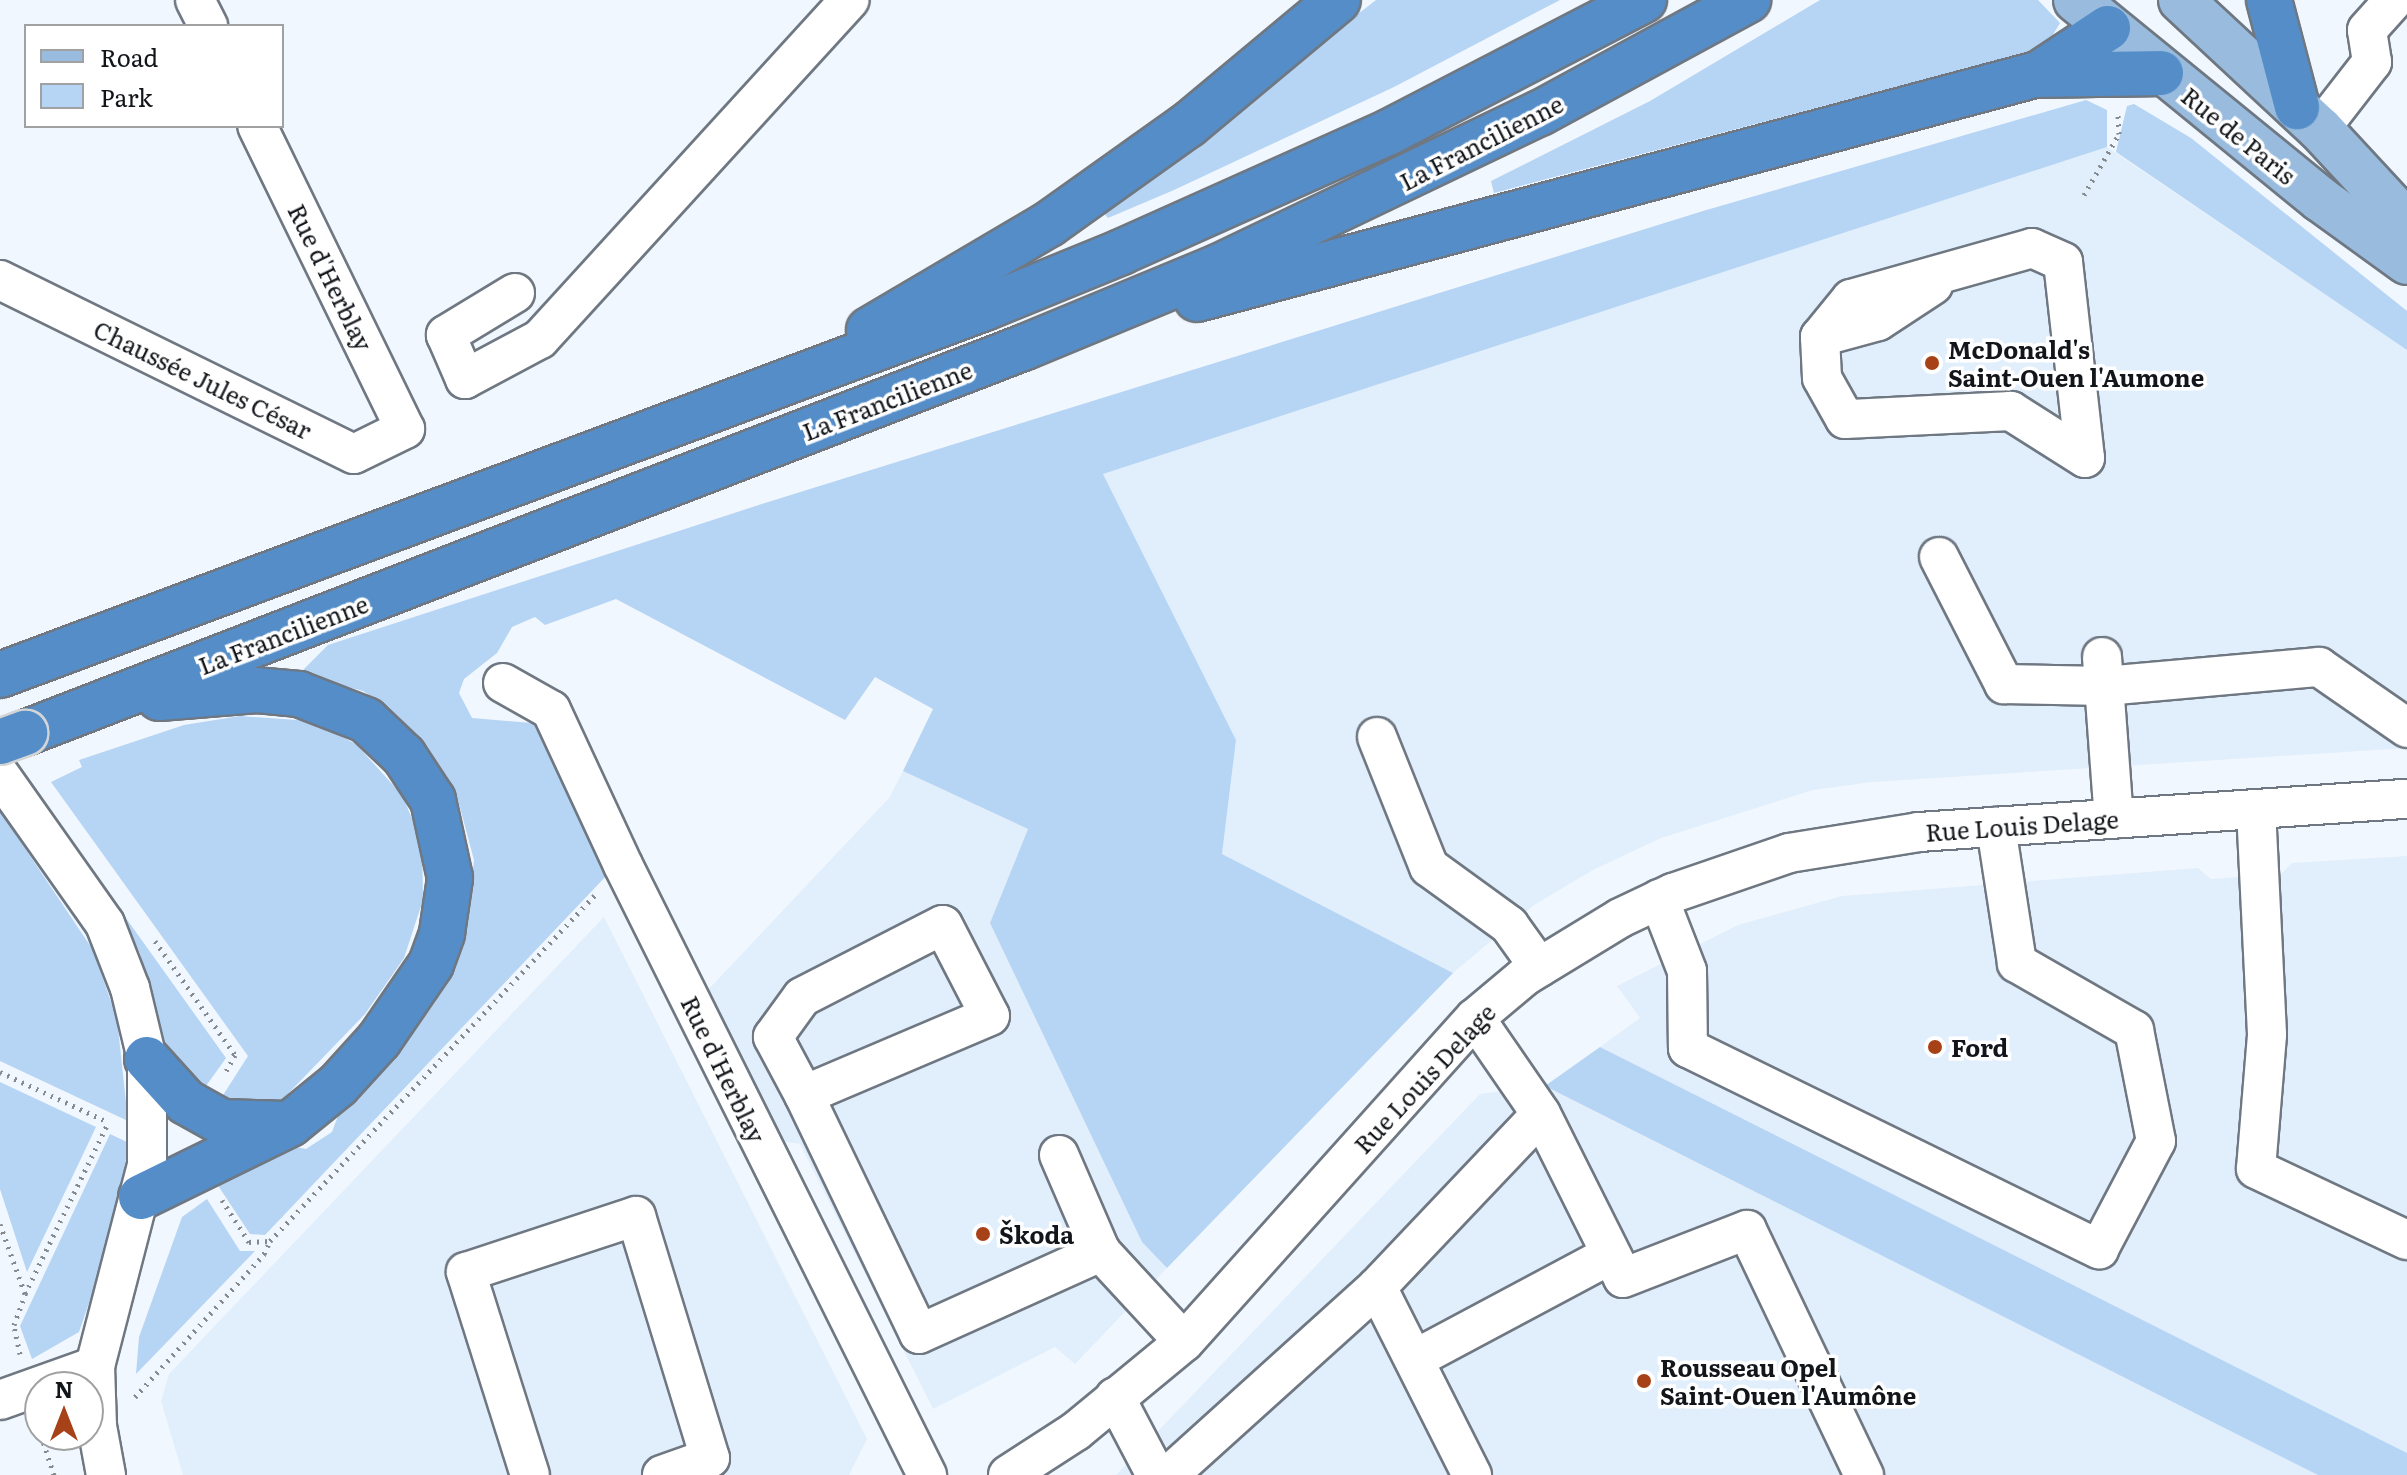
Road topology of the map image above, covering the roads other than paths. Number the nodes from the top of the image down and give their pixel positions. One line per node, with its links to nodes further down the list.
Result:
1 (195, 0): 10 (street)
2 (850, 0): 19 (street)
3 (1338, 0): 21 (highway)
4 (1644, 0): 21 (highway, La Francilienne)
5 (1748, 0): 20 (highway, La Francilienne)
6 (2181, 0): 13 (main road)
7 (2269, 0): 13 (highway)
8 (2394, 0): 13 (street)
9 (2104, 9): 11 (main road, Rue de Paris); 12 (highway)
10 (207, 24)
11 (2161, 73): 12 (highway); 16 (main road, Rue de Paris)
12 (2034, 75): 20 (highway)
13 (2308, 118): 15 (main road)
14 (258, 128): 22 (street, Rue d'Herblay)
15 (2407, 223)
16 (2407, 262)
17 (1949, 274): 17 (street)
18 (0, 280): 22 (street, Chaussée Jules César)
19 (515, 293)
20 (1025, 347): 27 (highway, La Francilienne)
21 (781, 383): 25 (highway, La Francilienne)
22 (405, 429)
23 (1939, 557): 24 (street)
24 (2104, 672): 28 (street); 34 (street)
25 (0, 675)
26 (503, 683): 57 (street, Rue d'Herblay)
27 (101, 704): 30 (highway, La Francilienne); 42 (highway)
28 (2407, 728)
29 (1377, 737): 37 (street)
30 (12, 738)
31 (0, 775): 39 (street)
32 (2407, 799): 33 (street, Rue Louis Delage)
33 (2256, 809): 34 (street, Rue Louis Delage); 45 (street)
34 (2114, 819): 35 (street, Rue Louis Delage)
35 (1996, 827): 36 (street, Rue Louis Delage); 36 (street)
36 (1659, 899): 37 (street, Rue Louis Delage)
37 (1539, 967): 38 (street, Rue Louis Delage)
38 (1475, 1018): 41 (street); 49 (street, Rue Louis Delage)
39 (147, 1059): 42 (highway); 44 (street)
40 (804, 1095): 40 (street); 46 (street)
41 (1541, 1114): 47 (street); 48 (street)
42 (290, 1124): 44 (highway)
43 (1059, 1155): 46 (street)
44 (141, 1197): 51 (street)
45 (2407, 1240)
46 (1101, 1252): 49 (street)
47 (1610, 1255): 50 (street); 62 (street)
48 (1377, 1287): 50 (street); 60 (street)
49 (1184, 1342): 52 (street, Rue Louis Delage)
50 (1415, 1359): 61 (street)
51 (95, 1366): 53 (street); 54 (street)
52 (1115, 1397): 58 (street, Rue Louis Delage); 59 (street)
53 (0, 1400)
54 (106, 1475)
55 (530, 1475): 56 (street)
56 (662, 1475)
57 (927, 1475)
58 (1008, 1475)
59 (1156, 1475)
60 (1169, 1475)
61 (1472, 1475)
62 (1864, 1475)

